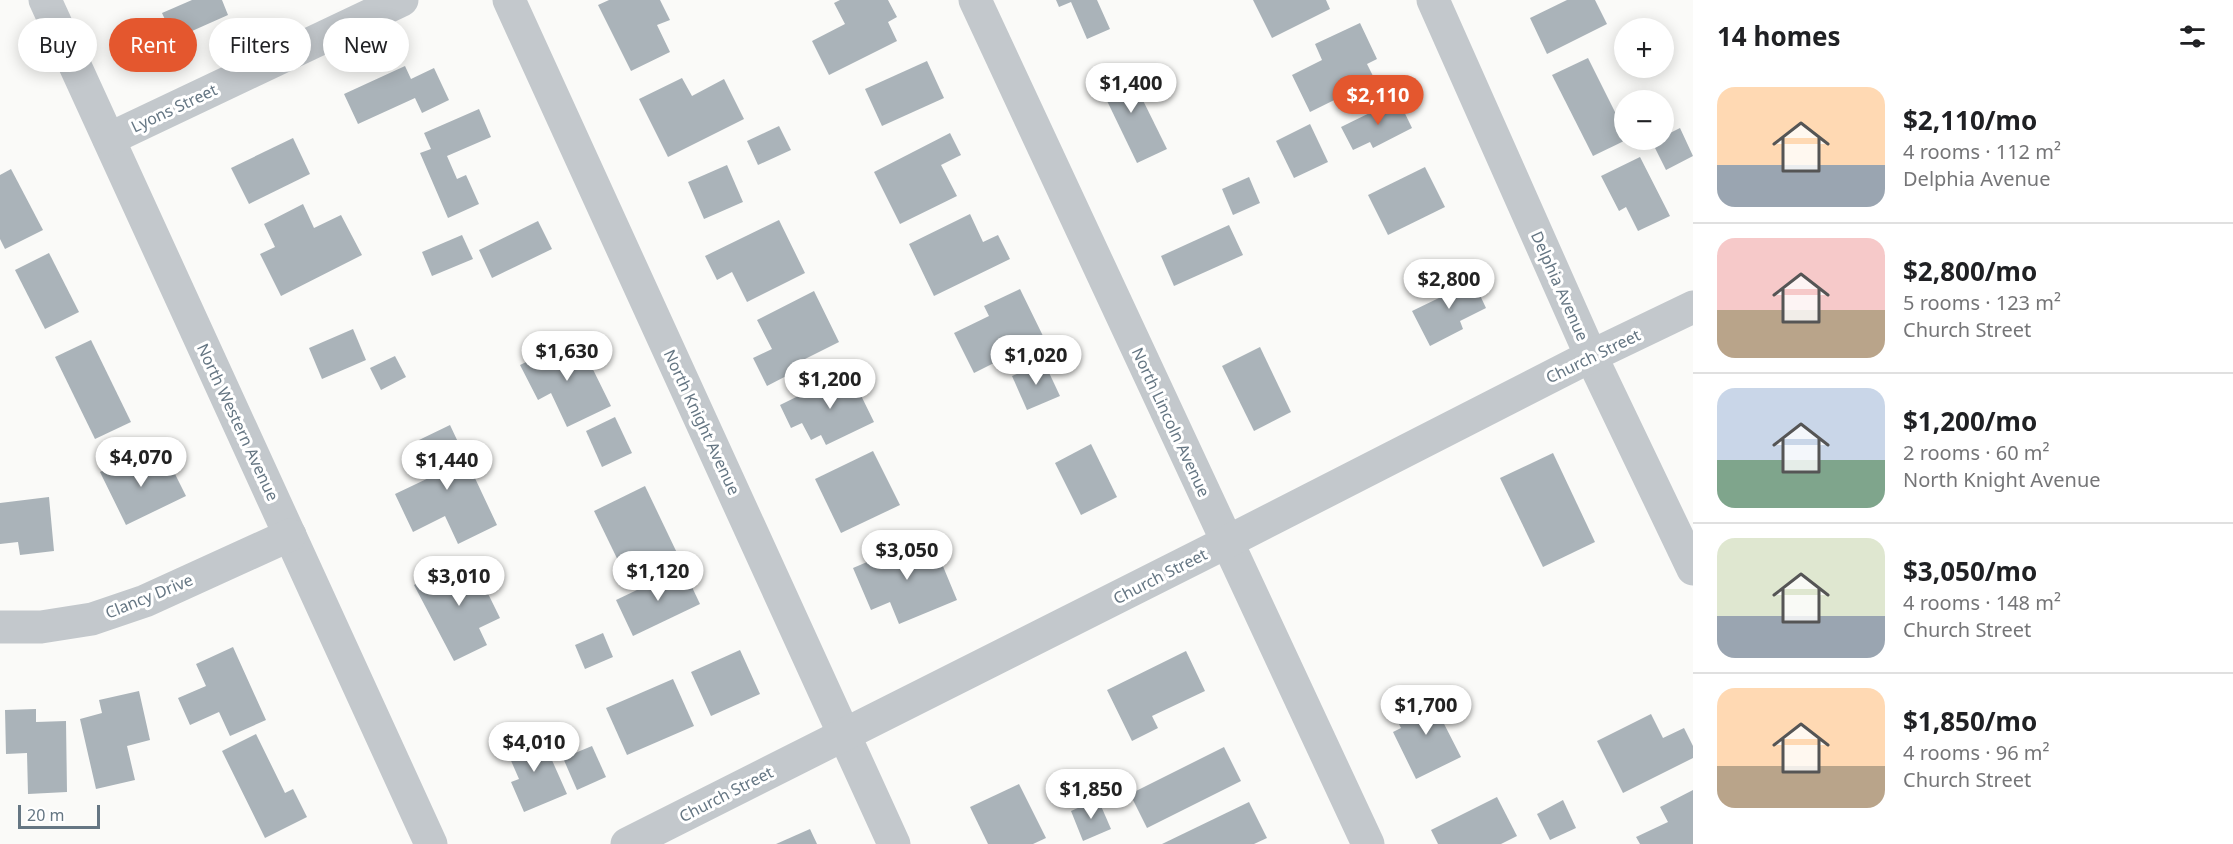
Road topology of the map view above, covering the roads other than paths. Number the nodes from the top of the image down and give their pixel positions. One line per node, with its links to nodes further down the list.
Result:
1 (45, 0): 6 (street, North Western Avenue)
2 (402, 0): 6 (street, Lyons Street)
3 (509, 0): 13 (street, North Knight Avenue)
4 (975, 0): 10 (street, North Lincoln Avenue)
5 (1433, 0): 8 (street, Delphia Avenue)
6 (109, 139): 9 (street, North Western Avenue)
7 (1693, 307): 8 (street, Church Street)
8 (1591, 356): 10 (street, Church Street); 11 (street, Delphia Avenue)
9 (290, 535): 12 (street, Clancy Drive); 14 (street, North Western Avenue)
10 (1227, 542): 13 (street, Church Street); 17 (street, North Lincoln Avenue)
11 (1693, 569)
12 (0, 627)
13 (844, 734): 15 (street, Church Street); 16 (street, North Knight Avenue)
14 (431, 844)
15 (627, 844)
16 (894, 844)
17 (1368, 844)

